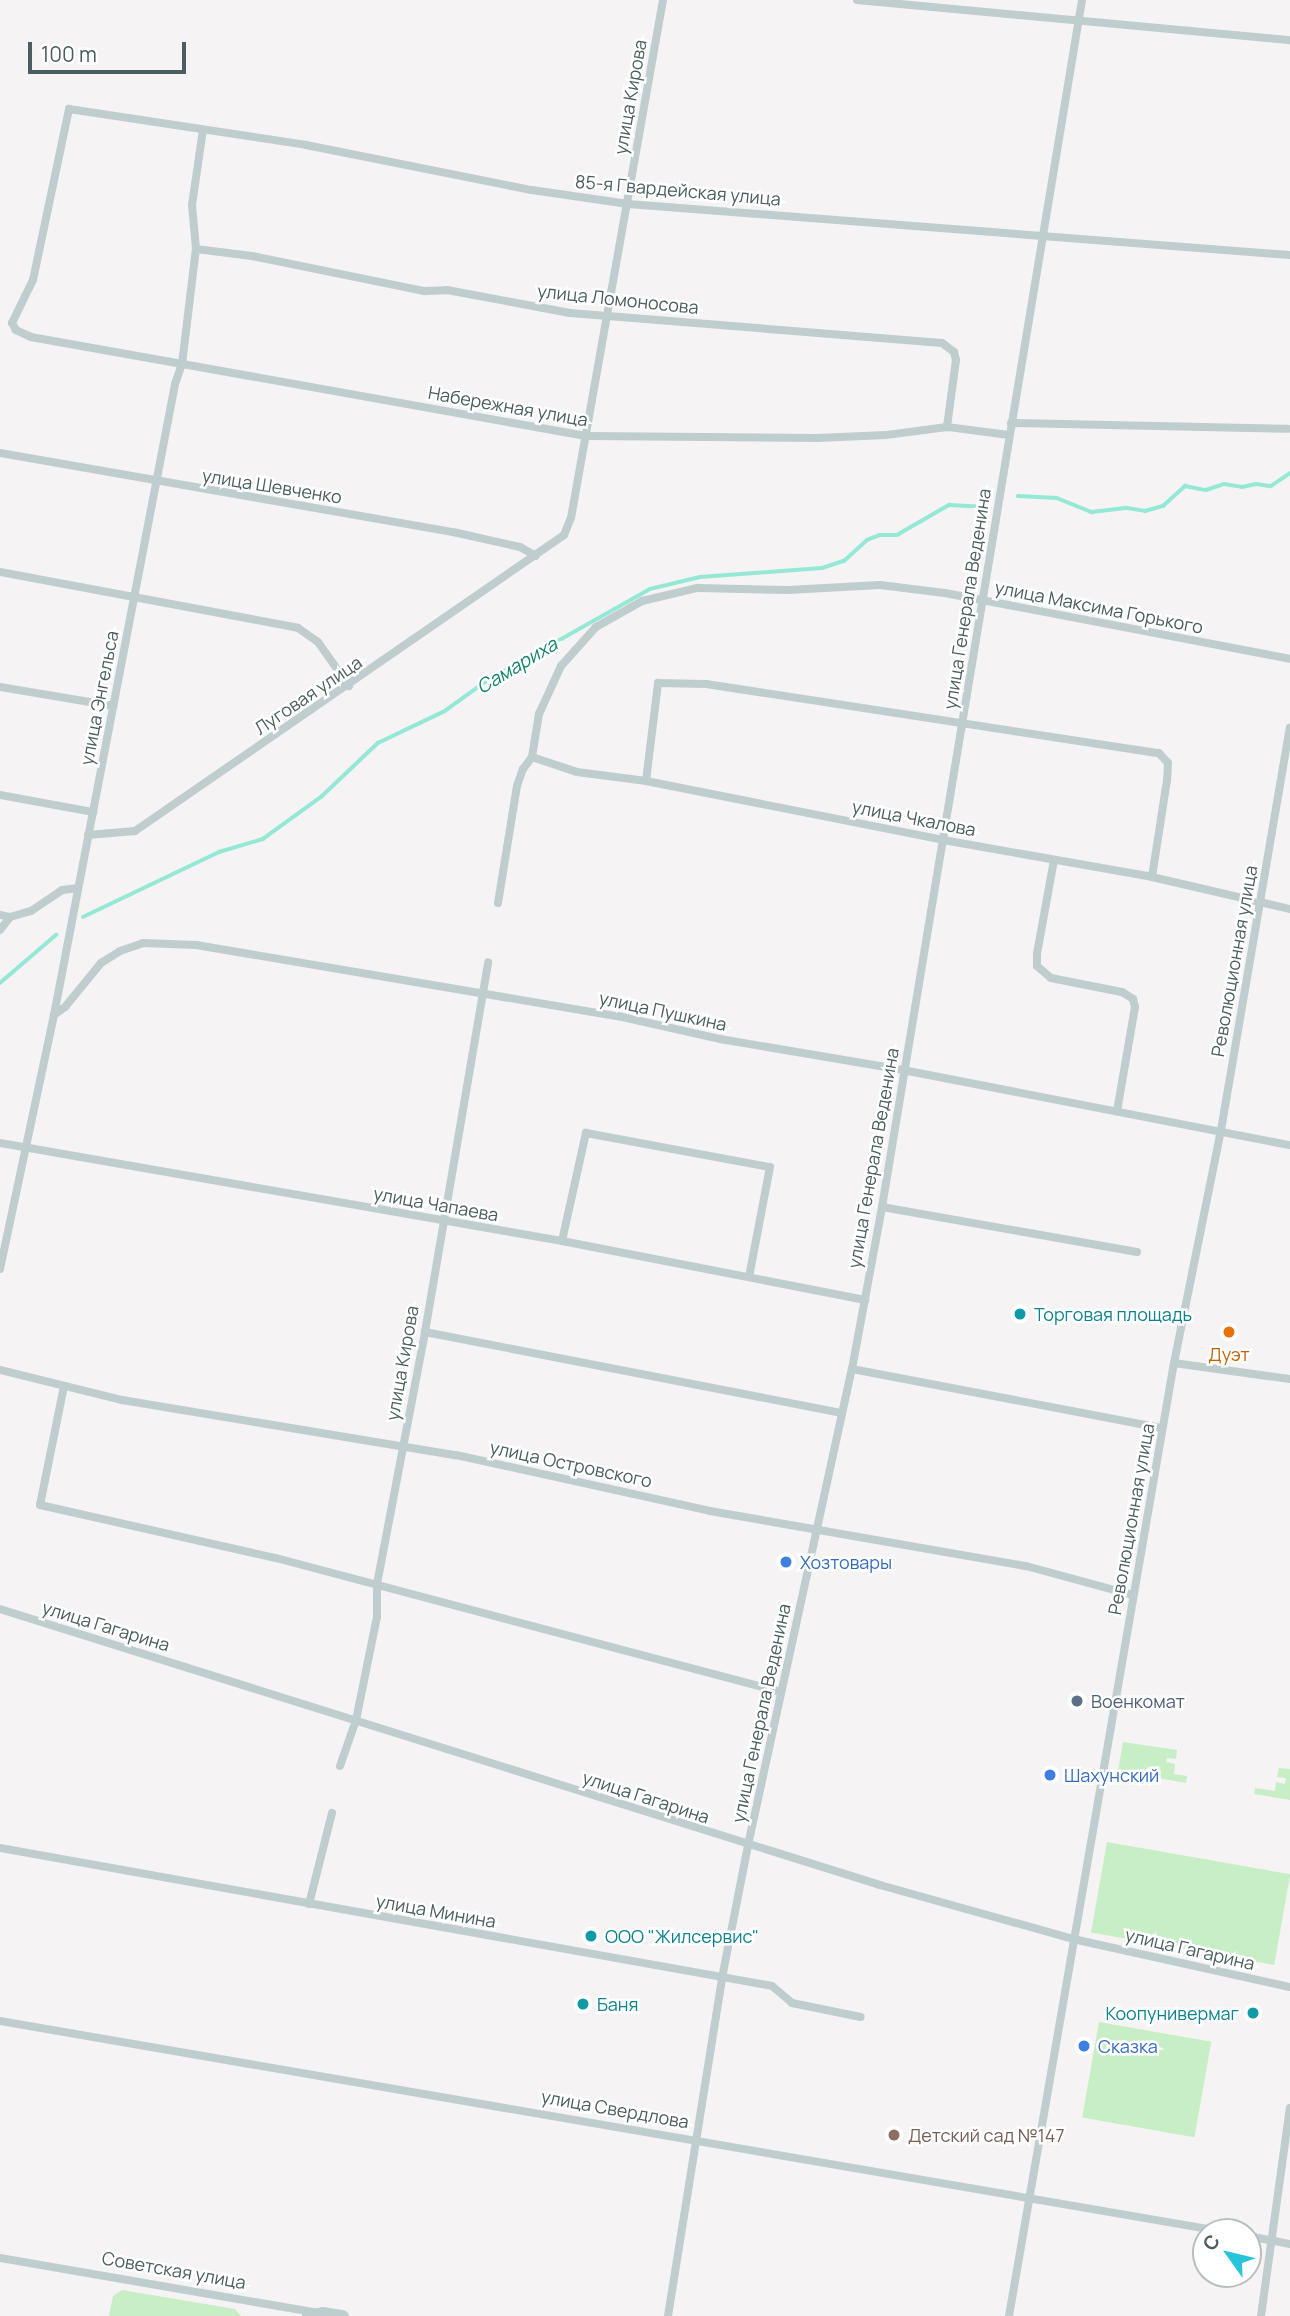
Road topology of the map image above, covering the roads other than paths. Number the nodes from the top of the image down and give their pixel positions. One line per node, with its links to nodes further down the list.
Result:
1 (663, 0): 7 (street, улица Кирова)
2 (857, 0): 4 (street)
3 (1082, 0): 4 (street, улица Генерала Веденина)
4 (1079, 21): 5 (street); 8 (street, улица Генерала Веденина)
5 (1290, 40)
6 (203, 130): 7 (street, 85-я Гвардейская улица); 9 (street, улица Энгельса); 12 (street, 85-я Гвардейская улица)
7 (628, 204): 8 (street, 85-я Гвардейская улица); 11 (street, улица Кирова)
8 (1045, 235): 10 (street, 85-я Гвардейская улица); 14 (street, улица Генерала Веденина)
9 (196, 249): 11 (street, улица Ломоносова); 13 (street, улица Энгельса)
10 (1290, 255)
11 (608, 316): 15 (street, улица Ломоносова); 18 (street, улица Кирова)
12 (12, 323): 13 (street, Набережная улица)
13 (182, 364): 18 (street, Набережная улица); 20 (street, улица Энгельса)
14 (1011, 423): 16 (street); 17 (street, улица Генерала Веденина)
15 (947, 427): 17 (street, Набережная улица); 18 (street, Набережная улица)
16 (1288, 429)
17 (1009, 435): 24 (street, улица Генерала Веденина)
18 (586, 436): 21 (street, улица Кирова)
19 (0, 453): 20 (street, улица Шевченко)
20 (156, 483): 21 (street, улица Шевченко); 23 (street, улица Энгельса)
21 (536, 556): 26 (street, Луговая улица)
22 (0, 572): 23 (street)
23 (134, 600): 26 (street); 28 (street, улица Энгельса)
24 (984, 601): 25 (street, улица Максима Горького); 29 (street, улица Генерала Веденина); 31 (street, улица Максима Горького)
25 (1290, 659)
26 (349, 686): 35 (street, Луговая улица)
27 (0, 687): 28 (street)
28 (113, 706): 34 (street, улица Энгельса)
29 (964, 722): 32 (street); 36 (street, улица Генерала Веденина); 38 (street)
30 (1290, 728): 41 (street, Революционная улица)
31 (532, 757): 32 (street, улица Чкалова); 40 (street)
32 (646, 781): 36 (street, улица Чкалова)
33 (0, 795): 34 (street)
34 (93, 812): 35 (street, улица Энгельса)
35 (88, 835): 39 (street, улица Энгельса)
36 (943, 841): 37 (street, улица Чкалова); 49 (street, улица Генерала Веденина)
37 (1054, 860): 38 (street, улица Чкалова); 50 (street)
38 (1152, 877): 41 (street, улица Чкалова)
39 (78, 888): 44 (street); 48 (street, улица Энгельса)
40 (498, 903)
41 (1260, 903): 42 (street, улица Чкалова); 51 (street, Революционная улица)
42 (1290, 909)
43 (0, 915): 44 (street)
44 (10, 917): 45 (street)
45 (0, 930)
46 (488, 962): 47 (street, улица Кирова)
47 (483, 993): 48 (street, улица Пушкина); 49 (street, улица Пушкина); 56 (street, улица Кирова)
48 (54, 1015): 54 (street, улица Энгельса)
49 (904, 1070): 50 (street, улица Пушкина); 55 (street, улица Генерала Веденина)
50 (1117, 1111): 51 (street, улица Пушкина)
51 (1221, 1130): 53 (street, улица Пушкина); 63 (street, Революционная улица)
52 (0, 1143): 54 (street, улица Чапаева)
53 (1290, 1145)
54 (27, 1149): 56 (street, улица Чапаева); 59 (street, улица Энгельса)
55 (882, 1207): 58 (street); 61 (street, улица Генерала Веденина)
56 (442, 1222): 57 (street, улица Чапаева); 62 (street, улица Кирова)
57 (562, 1241): 60 (street, улица Чапаева); 60 (street)
58 (1137, 1252)
59 (0, 1267)
60 (749, 1277): 61 (street, улица Чапаева)
61 (865, 1300): 64 (street, улица Генерала Веденина)
62 (425, 1332): 68 (street); 70 (street, улица Кирова)
63 (1174, 1363): 66 (street); 69 (street, Революционная улица)
64 (852, 1368): 68 (street, улица Генерала Веденина); 69 (street)
65 (0, 1370): 67 (street, улица Островского)
66 (1290, 1379)
67 (64, 1386): 70 (street, улица Островского); 72 (street)
68 (842, 1413): 71 (street, улица Генерала Веденина)
69 (1162, 1428): 73 (street, Революционная улица)
70 (403, 1447): 71 (street, улица Островского); 72 (street, улица Кирова)
71 (817, 1530): 73 (street, улица Островского); 75 (street, улица Генерала Веденина)
72 (377, 1584): 75 (street); 76 (street, улица Кирова)
73 (1133, 1595): 82 (street, Революционная улица)
74 (0, 1609): 76 (street, улица Гагарина)
75 (781, 1692): 79 (street, улица Генерала Веденина)
76 (356, 1720): 77 (street, улица Кирова); 79 (street, улица Гагарина)
77 (340, 1766)
78 (332, 1813): 81 (street)
79 (748, 1845): 82 (street, улица Гагарина); 83 (street, улица Генерала Веденина)
80 (0, 1848): 81 (street, улица Минина)
81 (309, 1904): 83 (street, улица Минина)
82 (1073, 1939): 84 (street, улица Гагарина); 89 (street, Революционная улица)
83 (722, 1978): 85 (street, улица Минина); 88 (street, улица Генерала Веденина)
84 (1290, 1987)
85 (861, 2017)
86 (0, 2021): 88 (street, улица Свердлова)
87 (1290, 2108): 92 (street)
88 (695, 2139): 89 (street, улица Свердлова); 98 (street, улица Генерала Веденина)
89 (1028, 2197): 90 (street, улица Свердлова); 99 (street, Революционная улица)
90 (1192, 2226)
91 (1262, 2238): 92 (street)
92 (1271, 2240): 93 (street); 100 (street)
93 (1290, 2244)
94 (0, 2258): 95 (street, Советская улица)
95 (323, 2313): 96 (street); 97 (street, Советская улица)
96 (308, 2316)
97 (343, 2316)
98 (668, 2316)
99 (1009, 2316)
100 (1261, 2316)

